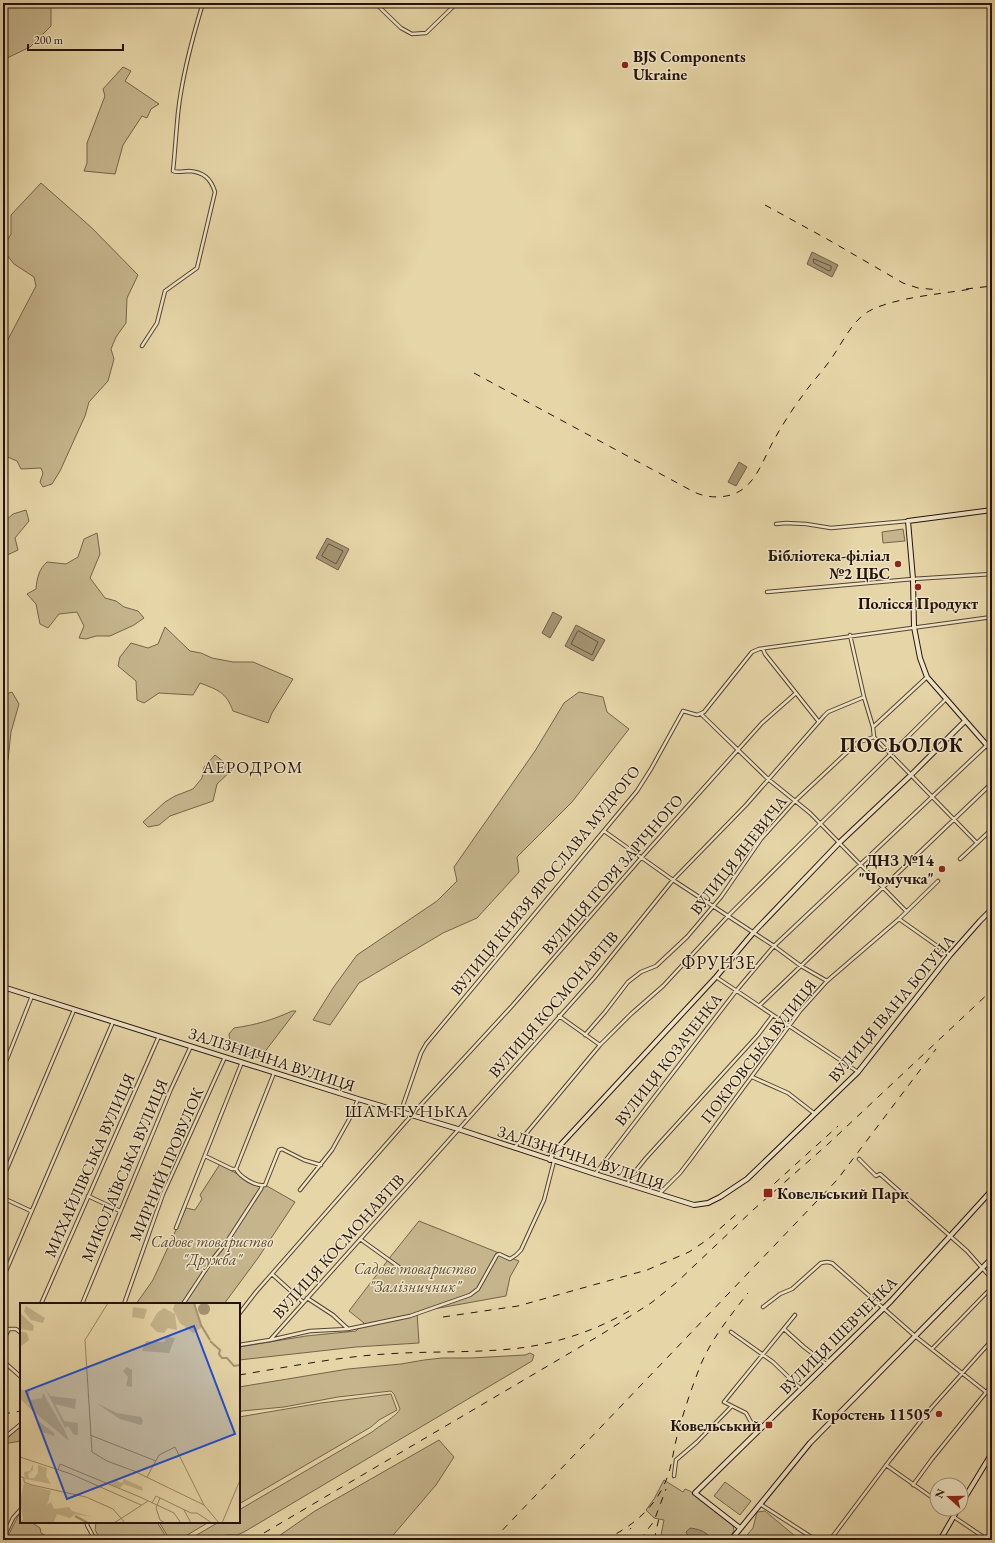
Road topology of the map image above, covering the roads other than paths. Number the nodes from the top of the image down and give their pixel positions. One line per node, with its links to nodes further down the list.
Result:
1 (203, 3): 4 (street)
2 (375, 3): 3 (street)
3 (457, 3)
4 (142, 346)
5 (992, 510): 6 (street)
6 (908, 521): 7 (street); 9 (street)
7 (776, 524)
8 (992, 574): 9 (street)
9 (913, 579): 10 (street); 12 (street)
10 (767, 592)
11 (992, 617): 12 (street)
12 (914, 628): 13 (street); 15 (street)
13 (850, 635): 14 (street); 17 (street)
14 (763, 648): 16 (street); 19 (street)
15 (927, 677): 18 (street); 22 (street)
16 (796, 693): 21 (street); 25 (street, ВУЛИЦЯ ІГОРЯ ЗАРІЧНОГО)
17 (864, 697): 21 (street, ВУЛИЦЯ КОСМОНАВТІВ); 22 (street)
18 (946, 700): 20 (street); 27 (street)
19 (701, 714): 25 (street); 36 (street, ВУЛИЦЯ КНЯЗЯ ЯРОСЛАВА МУДРОГО)
20 (965, 720): 24 (street); 28 (street)
21 (819, 722): 29 (street, ВУЛИЦЯ КОСМОНАВТІВ)
22 (873, 727): 23 (street)
23 (874, 737): 27 (street); 32 (street, ВУЛИЦЯ ЯНЕВИЧА)
24 (987, 745): 26 (street); 31 (street, ВУЛИЦЯ КОЗАЧЕНКА)
25 (738, 750): 29 (street); 39 (street, ВУЛИЦЯ ІГОРЯ ЗАРІЧНОГО)
26 (992, 751)
27 (890, 754): 28 (street); 34 (street)
28 (911, 775): 31 (street); 37 (street)
29 (768, 779): 32 (street); 42 (street, ВУЛИЦЯ КОСМОНАВТІВ)
30 (992, 783): 33 (street)
31 (933, 798): 33 (street); 41 (street, ВУЛИЦЯ КОЗАЧЕНКА)
32 (795, 801): 34 (street); 45 (street, ВУЛИЦЯ ЯНЕВИЧА)
33 (954, 819): 38 (street); 44 (street)
34 (820, 824): 37 (street); 48 (street)
35 (992, 829): 38 (street)
36 (604, 831): 39 (street); 76 (street, ВУЛИЦЯ КНЯЗЯ ЯРОСЛАВА МУДРОГО)
37 (840, 843): 41 (street); 50 (street)
38 (977, 843): 40 (street)
39 (641, 858): 42 (street); 78 (street, ВУЛИЦЯ ІГОРЯ ЗАРІЧНОГО)
40 (960, 859)
41 (860, 864): 44 (street); 51 (street, ВУЛИЦЯ КОЗАЧЕНКА)
42 (673, 880): 45 (street); 62 (street, ВУЛИЦЯ КОСМОНАВТІВ)
43 (938, 881): 47 (street, ПОКРОВСЬКА ВУЛИЦЯ)
44 (883, 887): 47 (street); 53 (street)
45 (713, 906): 48 (street); 65 (street, ВУЛИЦЯ ЯНЕВИЧА)
46 (992, 909): 52 (street, ВУЛИЦЯ ІВАНА БОГУНА)
47 (906, 911): 49 (street, ПОКРОВСЬКА ВУЛИЦЯ)
48 (728, 916): 50 (street); 67 (street)
49 (899, 919): 52 (street); 55 (street, ПОКРОВСЬКА ВУЛИЦЯ)
50 (753, 933): 51 (street); 54 (street)
51 (774, 946): 53 (street); 57 (street, ВУЛИЦЯ КОЗАЧЕНКА)
52 (950, 955): 72 (street, ВУЛИЦЯ ІВАНА БОГУНА)
53 (801, 966): 55 (street); 59 (street)
54 (716, 977): 57 (street); 83 (street)
55 (828, 981): 64 (street, ПОКРОВСЬКА ВУЛИЦЯ)
56 (3, 987): 58 (street, ЗАЛІЗНИЧНА ВУЛИЦЯ)
57 (736, 991): 59 (street); 86 (street, ВУЛИЦЯ КОЗАЧЕНКА)
58 (32, 996): 60 (street, ЗАЛІЗНИЧНА ВУЛИЦЯ); 71 (street)
59 (759, 1006): 61 (street)
60 (74, 1009): 63 (street, ЗАЛІЗНИЧНА ВУЛИЦЯ); 87 (street)
61 (773, 1015): 64 (street); 88 (street)
62 (559, 1016): 65 (street); 79 (street, ВУЛИЦЯ КОСМОНАВТІВ)
63 (113, 1022): 66 (street, ЗАЛІЗНИЧНА ВУЛИЦЯ); 96 (street)
64 (789, 1026): 72 (street); 74 (street, ПОКРОВСЬКА ВУЛИЦЯ)
65 (585, 1035): 67 (street)
66 (159, 1036): 68 (street, ЗАЛІЗНИЧНА ВУЛИЦЯ); 93 (street, МИХАЙЛІВСЬКА ВУЛИЦЯ)
67 (600, 1045): 80 (street)
68 (191, 1046): 69 (street, ЗАЛІЗНИЧНА ВУЛИЦЯ); 97 (street, МИКОЛАЇВСЬКА ВУЛИЦЯ)
69 (225, 1057): 70 (street, ЗАЛІЗНИЧНА ВУЛИЦЯ); 112 (street, МИРНИЙ ПРОВУЛОК)
70 (242, 1062): 73 (street, ЗАЛІЗНИЧНА ВУЛИЦЯ); 81 (street)
71 (3, 1069)
72 (858, 1072): 77 (street, ВУЛИЦЯ ІВАНА БОГУНА)
73 (274, 1073): 75 (street, ЗАЛІЗНИЧНА ВУЛИЦЯ); 85 (street)
74 (752, 1077): 77 (street); 92 (street, ПОКРОВСЬКА ВУЛИЦЯ)
75 (358, 1099): 76 (street, ЗАЛІЗНИЧНА ВУЛИЦЯ); 84 (street)
76 (401, 1111): 78 (street, ЗАЛІЗНИЧНА ВУЛИЦЯ)
77 (816, 1114): 95 (street, ВУЛИЦЯ ІВАНА БОГУНА)
78 (412, 1115): 79 (street, ЗАЛІЗНИЧНА ВУЛИЦЯ); 104 (street, ВУЛИЦЯ ІГОРЯ ЗАРІЧНОГО)
79 (458, 1129): 80 (street, ЗАЛІЗНИЧНА ВУЛИЦЯ); 100 (street, ВУЛИЦЯ КОСМОНАВТІВ)
80 (514, 1148): 83 (street, ЗАЛІЗНИЧНА ВУЛИЦЯ)
81 (205, 1156): 85 (street); 98 (street)
82 (859, 1159): 99 (street)
83 (552, 1160): 86 (street, ЗАЛІЗНИЧНА ВУЛИЦЯ); 118 (street)
84 (321, 1165): 89 (street); 90 (street)
85 (236, 1170): 89 (street)
86 (595, 1174): 88 (street, ЗАЛІЗНИЧНА ВУЛИЦЯ)
87 (3, 1178)
88 (628, 1185): 92 (street, ЗАЛІЗНИЧНА ВУЛИЦЯ)
89 (262, 1186): 113 (street)
90 (300, 1190)
91 (992, 1190): 99 (street, ВУЛИЦЯ ШЕВЧЕНКА)
92 (658, 1194): 95 (street, ЗАЛІЗНИЧНА ВУЛИЦЯ)
93 (88, 1196): 97 (street); 110 (street, МИХАЙЛІВСЬКА ВУЛИЦЯ)
94 (3, 1198): 96 (street)
95 (694, 1205)
96 (31, 1211): 105 (street)
97 (120, 1211): 111 (street, МИКОЛАЇВСЬКА ВУЛИЦЯ)
98 (176, 1228)
99 (950, 1237): 103 (street); 115 (street, ВУЛИЦЯ ШЕВЧЕНКА)
100 (360, 1239): 102 (street); 108 (street, ВУЛИЦЯ КОСМОНАВТІВ)
101 (992, 1258): 103 (street)
102 (399, 1268)
103 (982, 1268): 106 (street); 122 (street)
104 (272, 1274): 109 (street); 116 (street, ВУЛИЦЯ ІГОРЯ ЗАРІЧНОГО)
105 (3, 1278)
106 (992, 1279)
107 (992, 1287): 126 (street)
108 (307, 1298): 109 (street, ВУЛИЦЯ КОСМОНАВТІВ); 118 (street)
109 (303, 1302): 123 (street, ВУЛИЦЯ КОСМОНАВТІВ)
110 (41, 1303)
111 (82, 1303)
112 (124, 1303)
113 (184, 1303)
114 (763, 1307): 115 (street)
115 (883, 1309): 122 (street); 130 (street, ВУЛИЦЯ ШЕВЧЕНКА)
116 (240, 1313)
117 (795, 1315): 119 (street)
118 (348, 1329): 123 (street)
119 (784, 1329): 127 (street); 130 (street)
120 (20, 1332): 128 (street)
121 (731, 1332): 127 (street)
122 (915, 1336): 126 (street); 146 (street)
123 (270, 1340): 125 (street)
124 (992, 1340): 131 (street)
125 (240, 1345)
126 (932, 1349): 131 (street)
127 (762, 1355): 134 (street); 136 (street)
128 (3, 1356)
129 (3, 1361): 132 (street)
130 (826, 1364): 134 (street, ВУЛИЦЯ ШЕВЧЕНКА)
131 (962, 1372): 135 (street); 141 (street)
132 (20, 1376)
133 (992, 1385): 135 (street)
134 (800, 1389): 138 (street, ВУЛИЦЯ ШЕВЧЕНКА)
135 (986, 1392): 143 (street)
136 (732, 1407): 138 (street); 142 (street)
137 (20, 1425): 139 (street)
138 (759, 1430): 151 (street, ВУЛИЦЯ ШЕВЧЕНКА)
139 (3, 1439)
140 (992, 1453): 144 (street)
141 (886, 1465): 143 (street); 157 (street)
142 (674, 1476)
143 (913, 1485): 145 (street)
144 (969, 1491)
145 (929, 1496)
146 (760, 1504): 151 (street); 156 (street)
147 (20, 1510): 153 (street)
148 (954, 1517): 158 (street)
149 (961, 1517): 159 (street)
150 (88, 1523): 154 (street)
151 (740, 1528): 155 (street)
152 (992, 1537): 159 (street)
153 (3, 1540)
154 (96, 1540)
155 (730, 1540)
156 (816, 1540)
157 (830, 1540)
158 (940, 1540)
159 (989, 1540)

